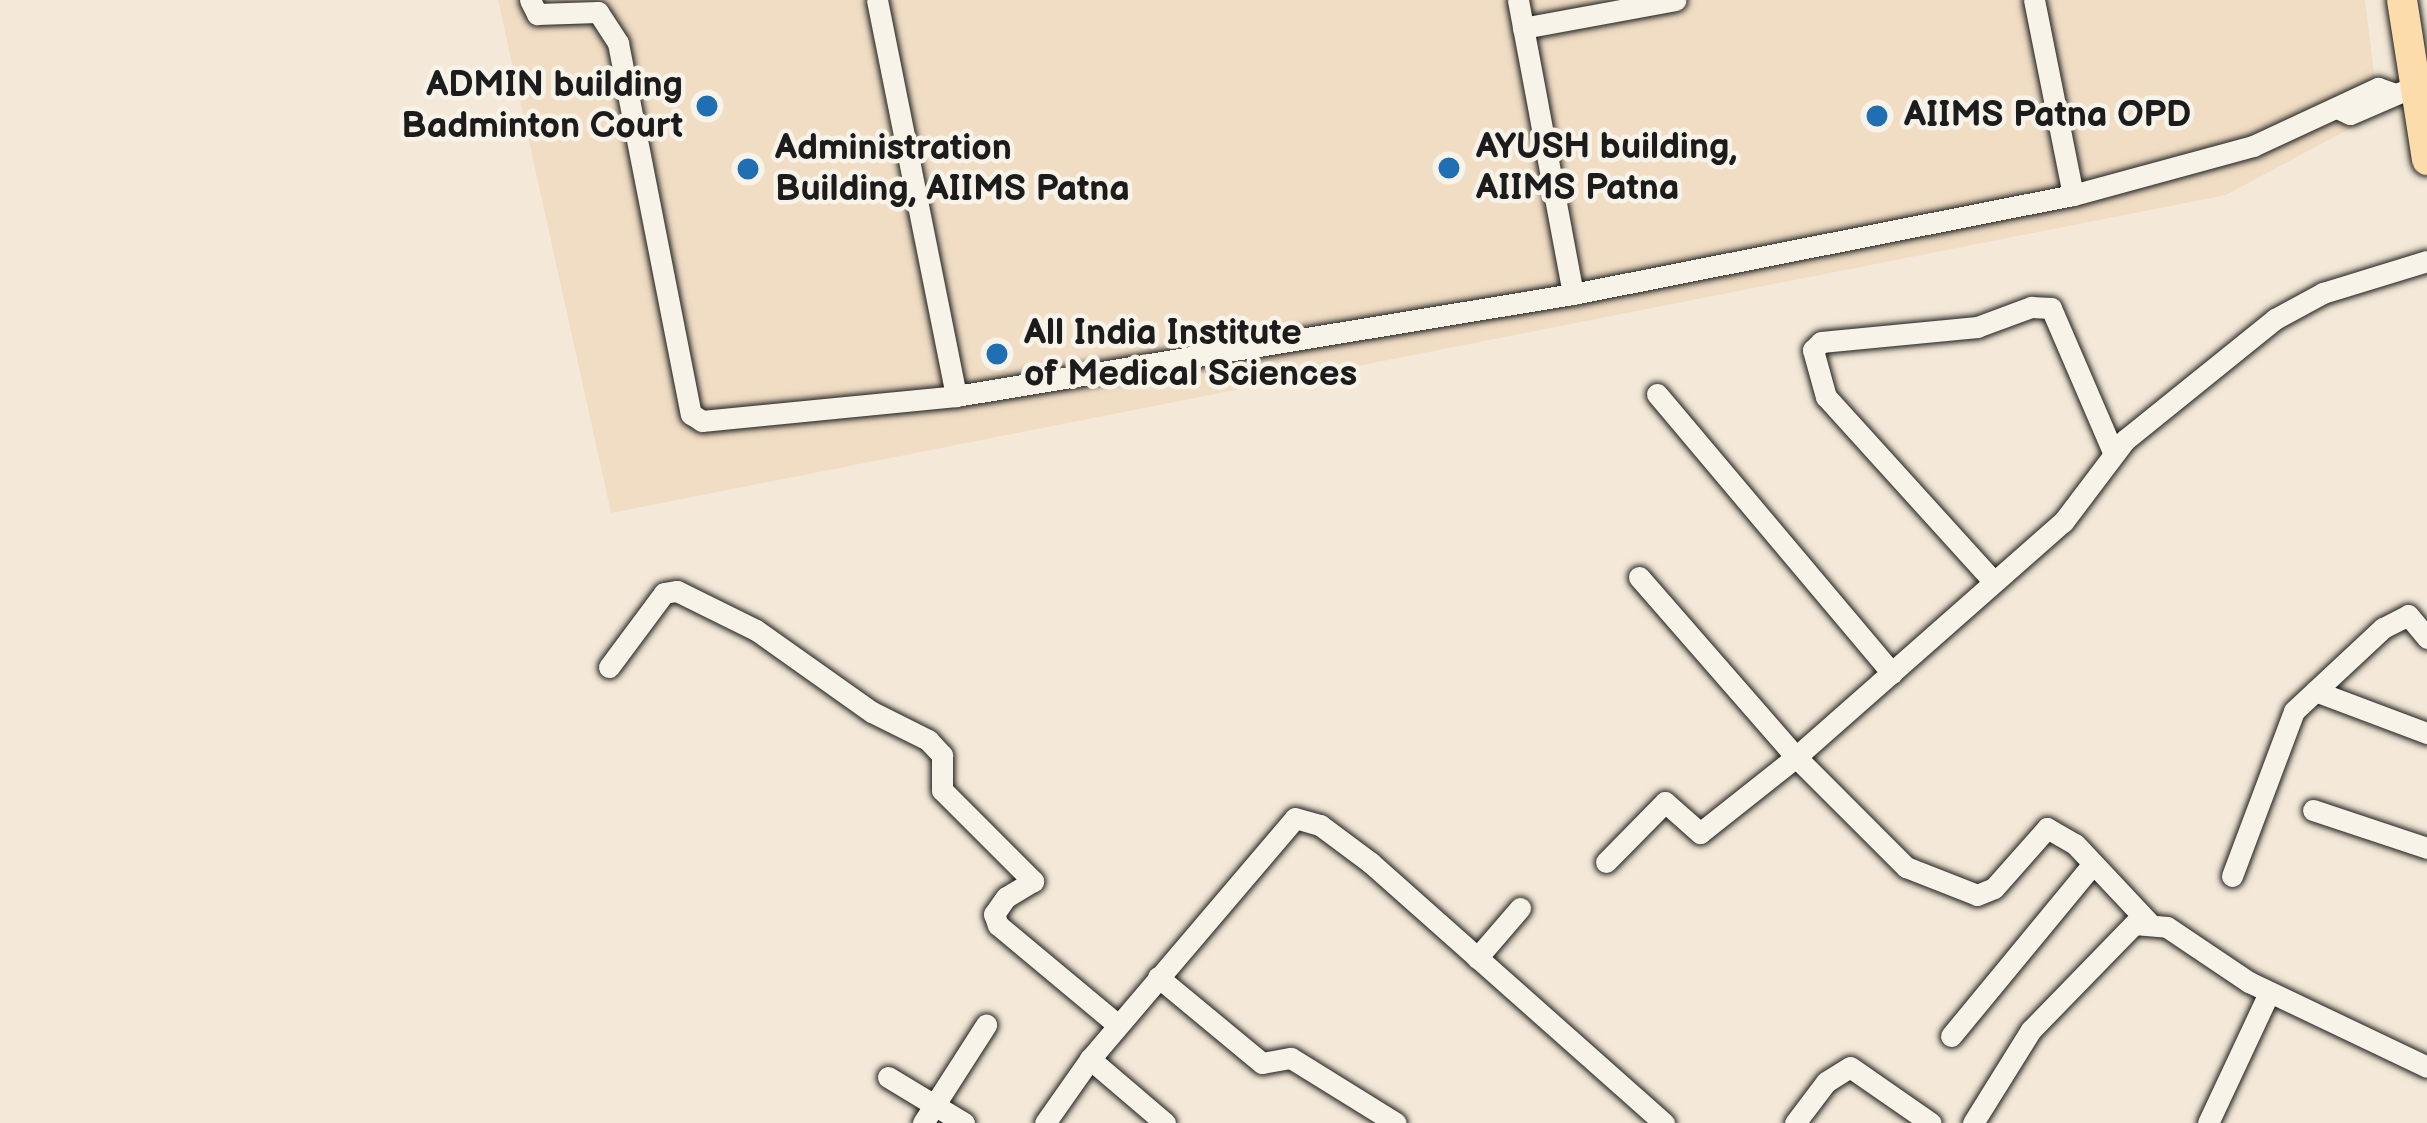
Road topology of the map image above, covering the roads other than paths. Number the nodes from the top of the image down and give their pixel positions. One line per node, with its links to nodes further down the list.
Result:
1 (530, 0): 16 (street)
2 (878, 0): 16 (street)
3 (1518, 0): 8 (street)
4 (1676, 0): 8 (street)
5 (2034, 0): 12 (street)
6 (2402, 0): 10 (highway)
7 (2422, 0): 9 (highway)
8 (1523, 28): 14 (street)
9 (2427, 43)
10 (2411, 89): 11 (highway); 12 (street)
11 (2427, 160)
12 (2073, 195): 14 (street)
13 (2427, 261): 17 (street)
14 (1573, 294): 16 (street)
15 (1658, 394): 22 (street)
16 (956, 396)
17 (2114, 454): 19 (street); 19 (street)
18 (1640, 577): 25 (street)
19 (1994, 582): 22 (street)
20 (2427, 638): 23 (street)
21 (609, 667): 37 (street)
22 (1892, 673): 25 (street)
23 (2315, 691): 24 (street); 30 (street)
24 (2427, 733)
25 (1796, 758): 28 (street); 29 (street)
26 (2313, 810): 27 (street)
27 (2427, 848)
28 (1606, 862)
29 (2092, 865): 32 (street); 38 (street)
30 (2232, 876)
31 (1520, 908): 33 (street)
32 (2150, 924): 35 (street); 51 (street)
33 (1477, 958): 34 (street); 48 (street)
34 (1158, 976): 37 (street); 47 (street)
35 (2269, 993): 40 (street); 52 (street)
36 (986, 1025): 42 (street)
37 (1118, 1025): 39 (street)
38 (1951, 1036)
39 (1090, 1059): 43 (street); 45 (street)
40 (2427, 1066)
41 (888, 1077): 42 (street)
42 (929, 1114): 44 (street)
43 (1137, 1115): 46 (street)
44 (964, 1123)
45 (1045, 1123)
46 (1165, 1123)
47 (1396, 1123)
48 (1664, 1123)
49 (1795, 1123): 50 (street)
50 (1931, 1123)
51 (1973, 1123)
52 (2208, 1123)

